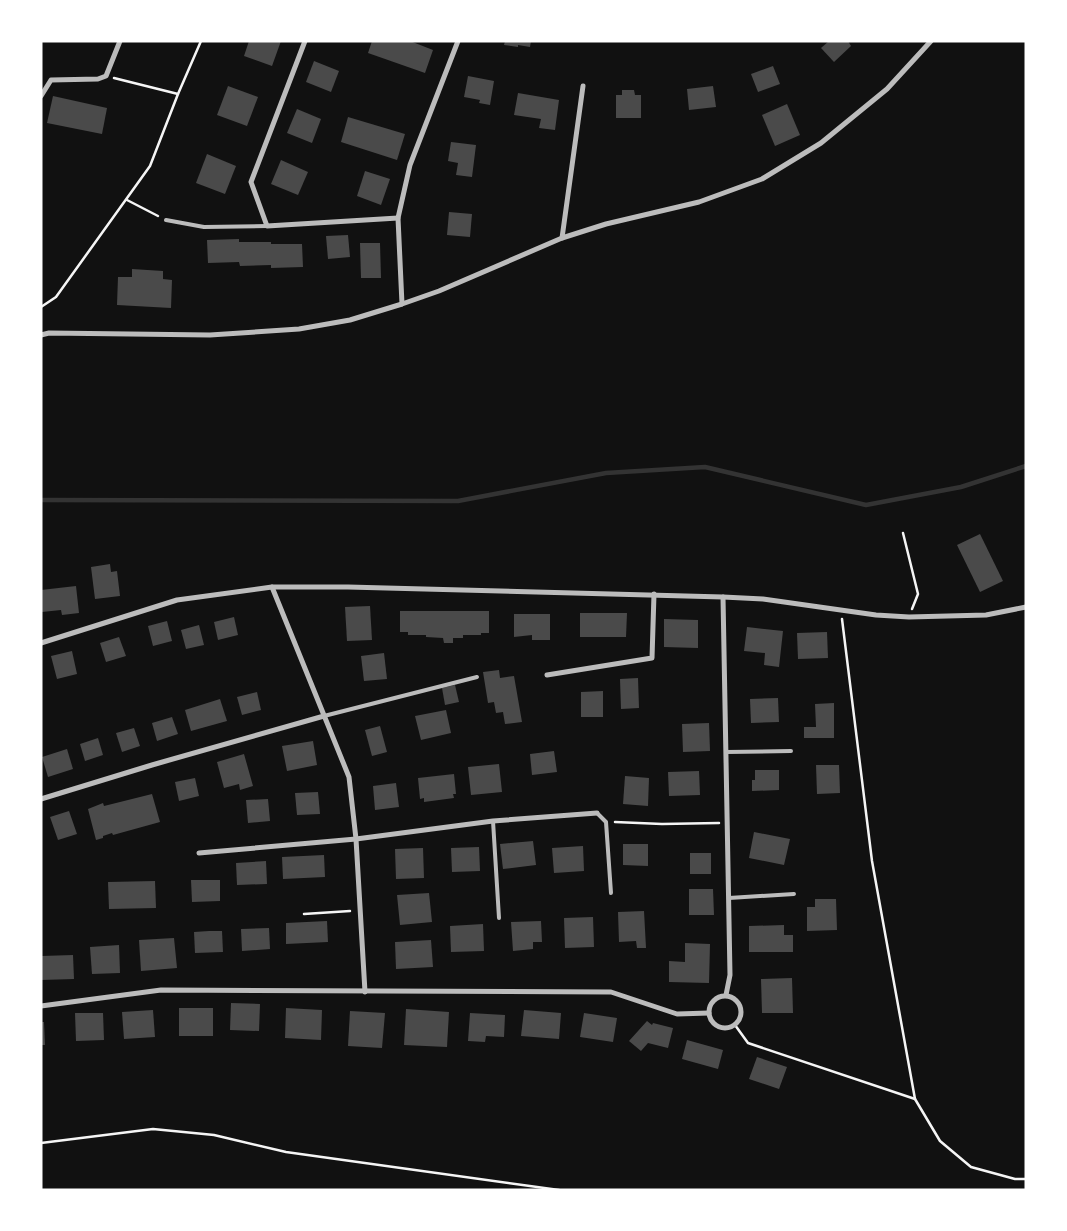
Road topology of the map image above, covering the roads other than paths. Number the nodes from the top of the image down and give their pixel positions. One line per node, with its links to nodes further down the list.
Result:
1 (120, 41): 6 (street)
2 (305, 41): 9 (street)
3 (458, 41): 7 (street)
4 (931, 41): 10 (street)
5 (583, 86): 10 (street)
6 (41, 96)
7 (398, 218): 9 (street); 11 (street)
8 (166, 220): 9 (lane)
9 (267, 226)
10 (562, 238): 11 (street)
11 (402, 304): 12 (street)
12 (41, 334)
13 (272, 587): 14 (street); 17 (street); 20 (street)
14 (654, 594): 15 (street); 18 (street)
15 (723, 597): 16 (street); 22 (street)
16 (1026, 606)
17 (41, 643)
18 (547, 675)
19 (478, 677): 20 (lane)
20 (324, 716): 23 (street); 26 (street)
21 (791, 751): 22 (lane)
22 (726, 752): 30 (street)
23 (41, 798)
24 (597, 814): 25 (street); 28 (lane)
25 (492, 821): 26 (street); 31 (lane)
26 (356, 839): 27 (street); 32 (street)
27 (199, 853)
28 (611, 893)
29 (794, 894): 30 (lane)
30 (729, 898): 33 (street)
31 (499, 918)
32 (365, 992): 34 (street); 35 (street)
33 (726, 995): 35 (street); 35 (street)
34 (41, 1006)
35 (709, 1013)

